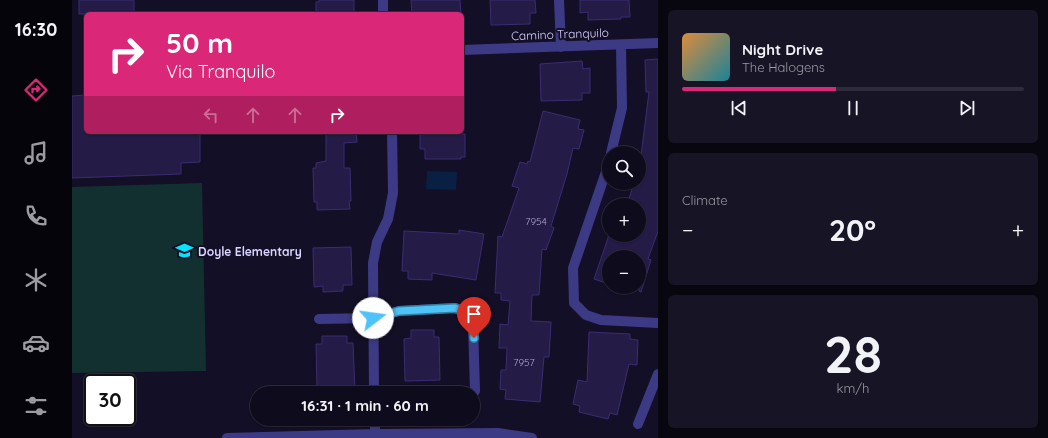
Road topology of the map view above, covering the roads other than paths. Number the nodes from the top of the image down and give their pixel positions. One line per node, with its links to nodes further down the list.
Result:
1 (383, 0): 3 (street)
2 (559, 0): 6 (street)
3 (383, 12)
4 (658, 43): 5 (street, Camino Tranquilo)
5 (621, 45): 6 (street, Camino Tranquilo); 9 (street)
6 (560, 47): 7 (street, Camino Tranquilo)
7 (464, 50)
8 (392, 134): 11 (street)
9 (613, 146)
10 (602, 183): 13 (street)
11 (373, 318): 12 (street); 15 (street); 16 (street)
12 (319, 319)
13 (658, 323)
14 (658, 374): 17 (street)
15 (374, 386)
16 (475, 386)
17 (638, 424)
18 (375, 436): 19 (street); 20 (street)
19 (226, 438)
20 (532, 438)

